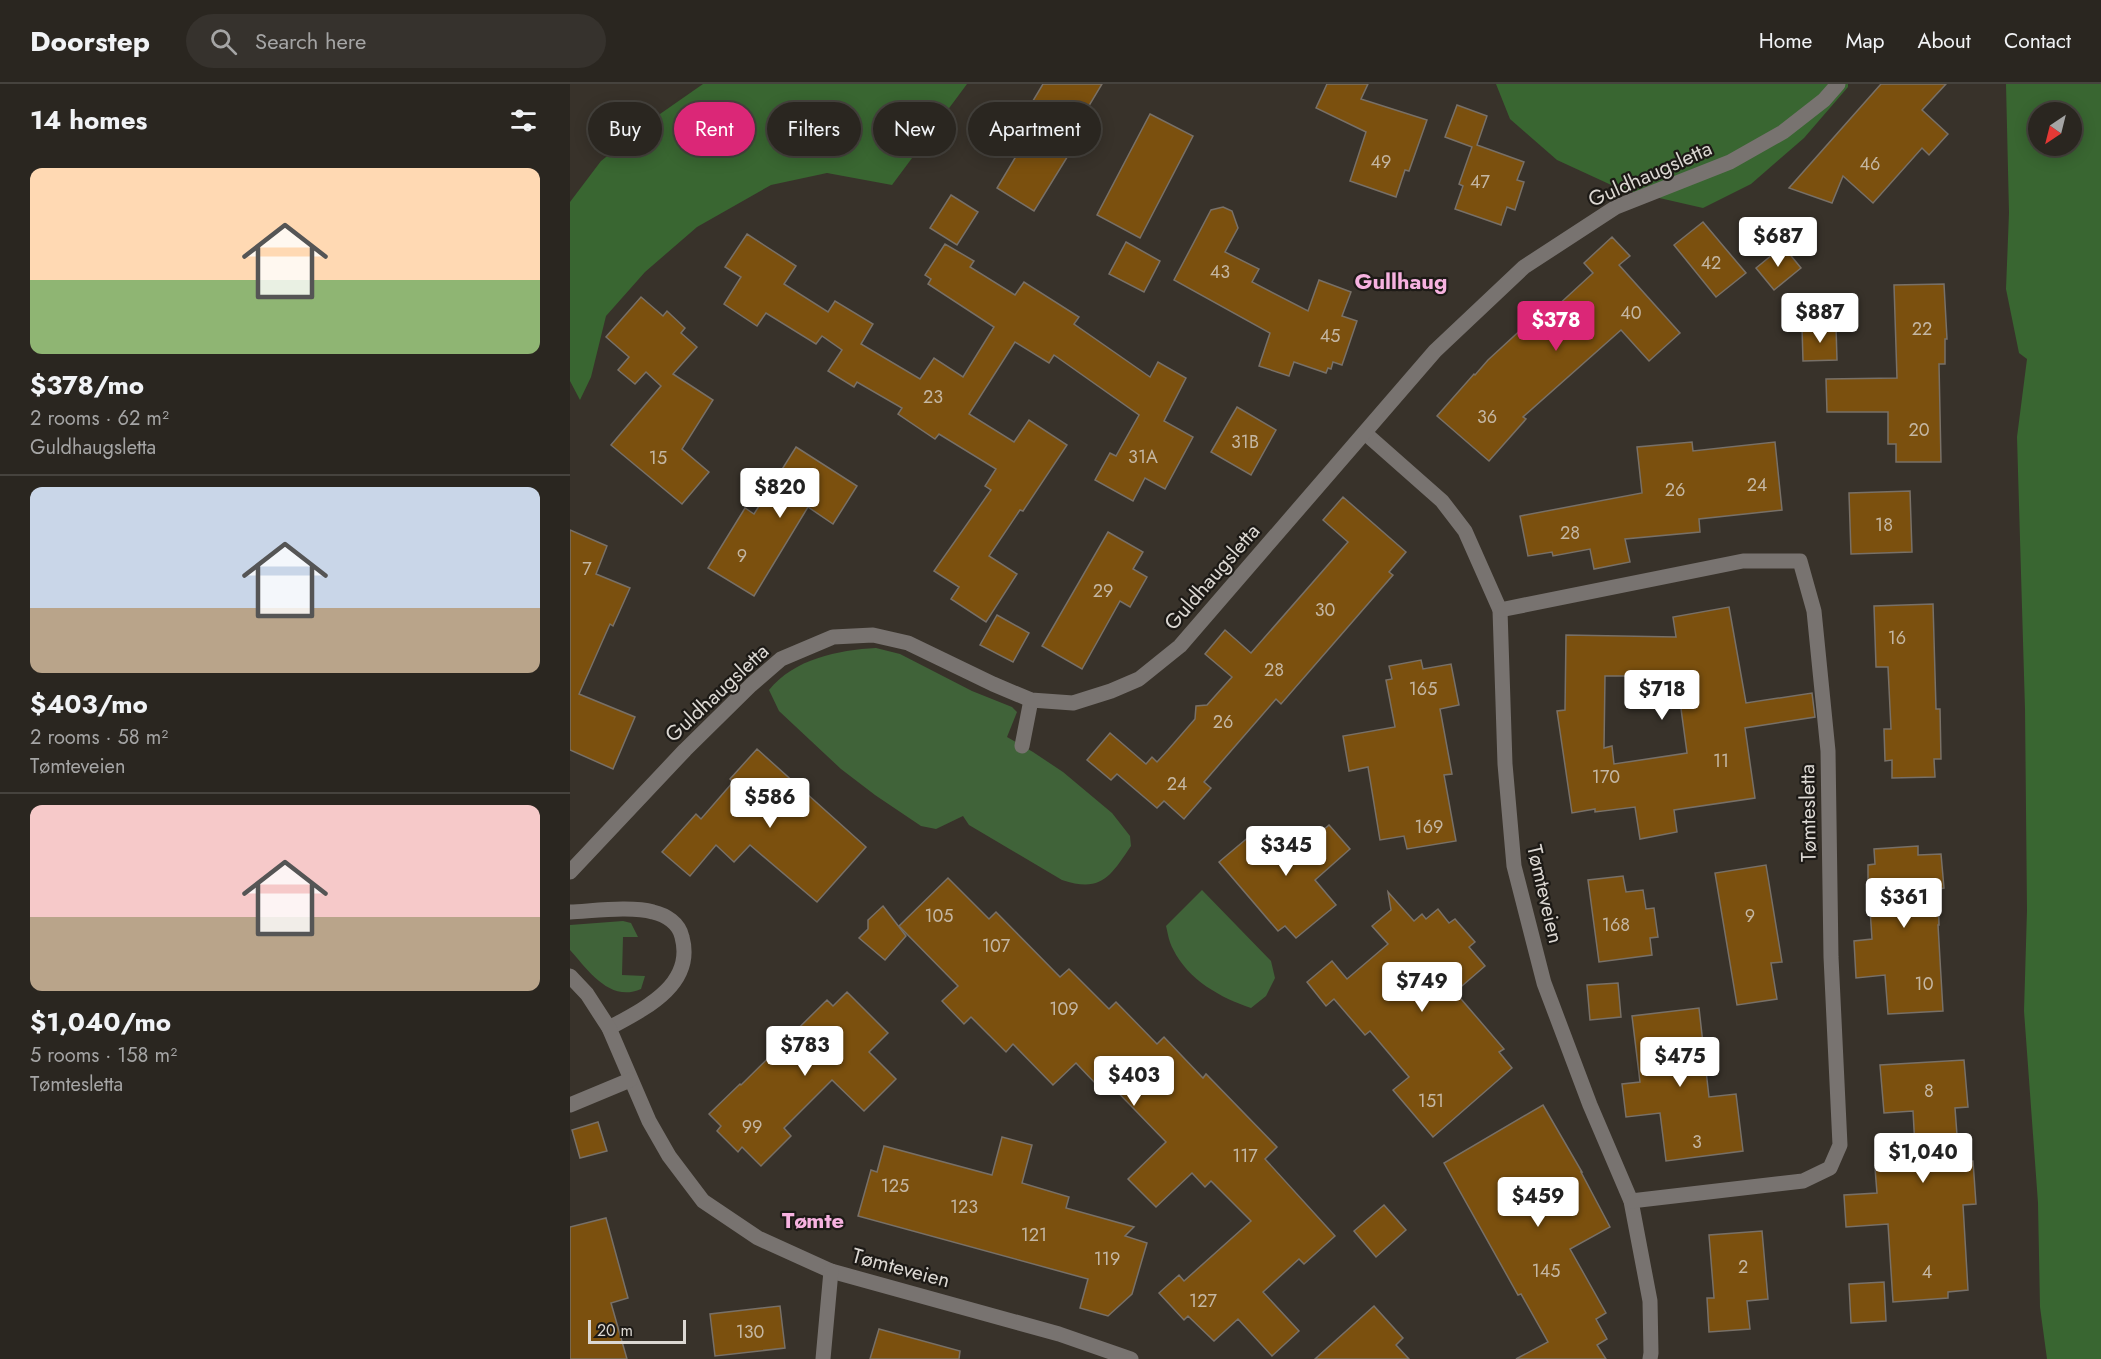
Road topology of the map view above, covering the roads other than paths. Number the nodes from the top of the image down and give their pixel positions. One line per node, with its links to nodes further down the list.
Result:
1 (1838, 84): 2 (street, Guldhaugsletta)
2 (1365, 433): 3 (street, Tømteveien); 4 (street, Guldhaugsletta)
3 (1500, 610): 12 (street, Tømteveien); 12 (street, Tømtesletta)
4 (1030, 700): 5 (street); 6 (street, Guldhaugsletta)
5 (1022, 746)
6 (570, 872)
7 (570, 912): 9 (street)
8 (570, 976): 9 (street, Tømteveien)
9 (609, 1028): 10 (street, Tømteveien)
10 (630, 1080): 11 (street); 13 (street, Tømteveien)
11 (570, 1105)
12 (1631, 1201): 16 (street, Tømteveien)
13 (831, 1271): 14 (street); 15 (street, Tømteveien)
14 (823, 1359)
15 (1131, 1359)
16 (1650, 1359)

